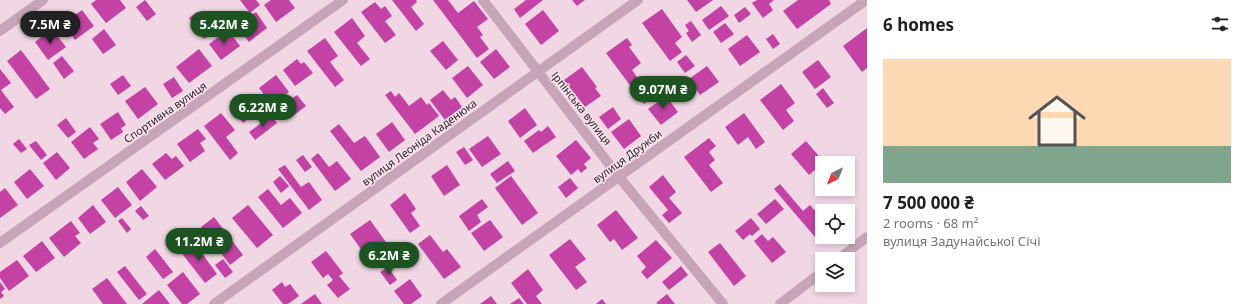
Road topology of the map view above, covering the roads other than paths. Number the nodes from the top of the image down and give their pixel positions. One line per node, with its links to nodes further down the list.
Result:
1 (43, 0): 6 (street)
2 (343, 0): 10 (street, Спортивна вулиця)
3 (483, 0): 7 (street, Ірпінська вулиця)
4 (638, 0): 7 (street, вулиця Леоніда Каденюка)
5 (866, 0): 8 (street, вулиця Дружби)
6 (0, 31)
7 (538, 72): 8 (street, Ірпінська вулиця); 13 (street, вулиця Леоніда Каденюка)
8 (620, 177): 14 (street, вулиця Дружби); 15 (street, Ірпінська вулиця)
9 (867, 237): 11 (street)
10 (0, 243)
11 (848, 252)
12 (815, 277): 16 (street)
13 (214, 304)
14 (441, 304)
15 (723, 304)
16 (780, 304)

